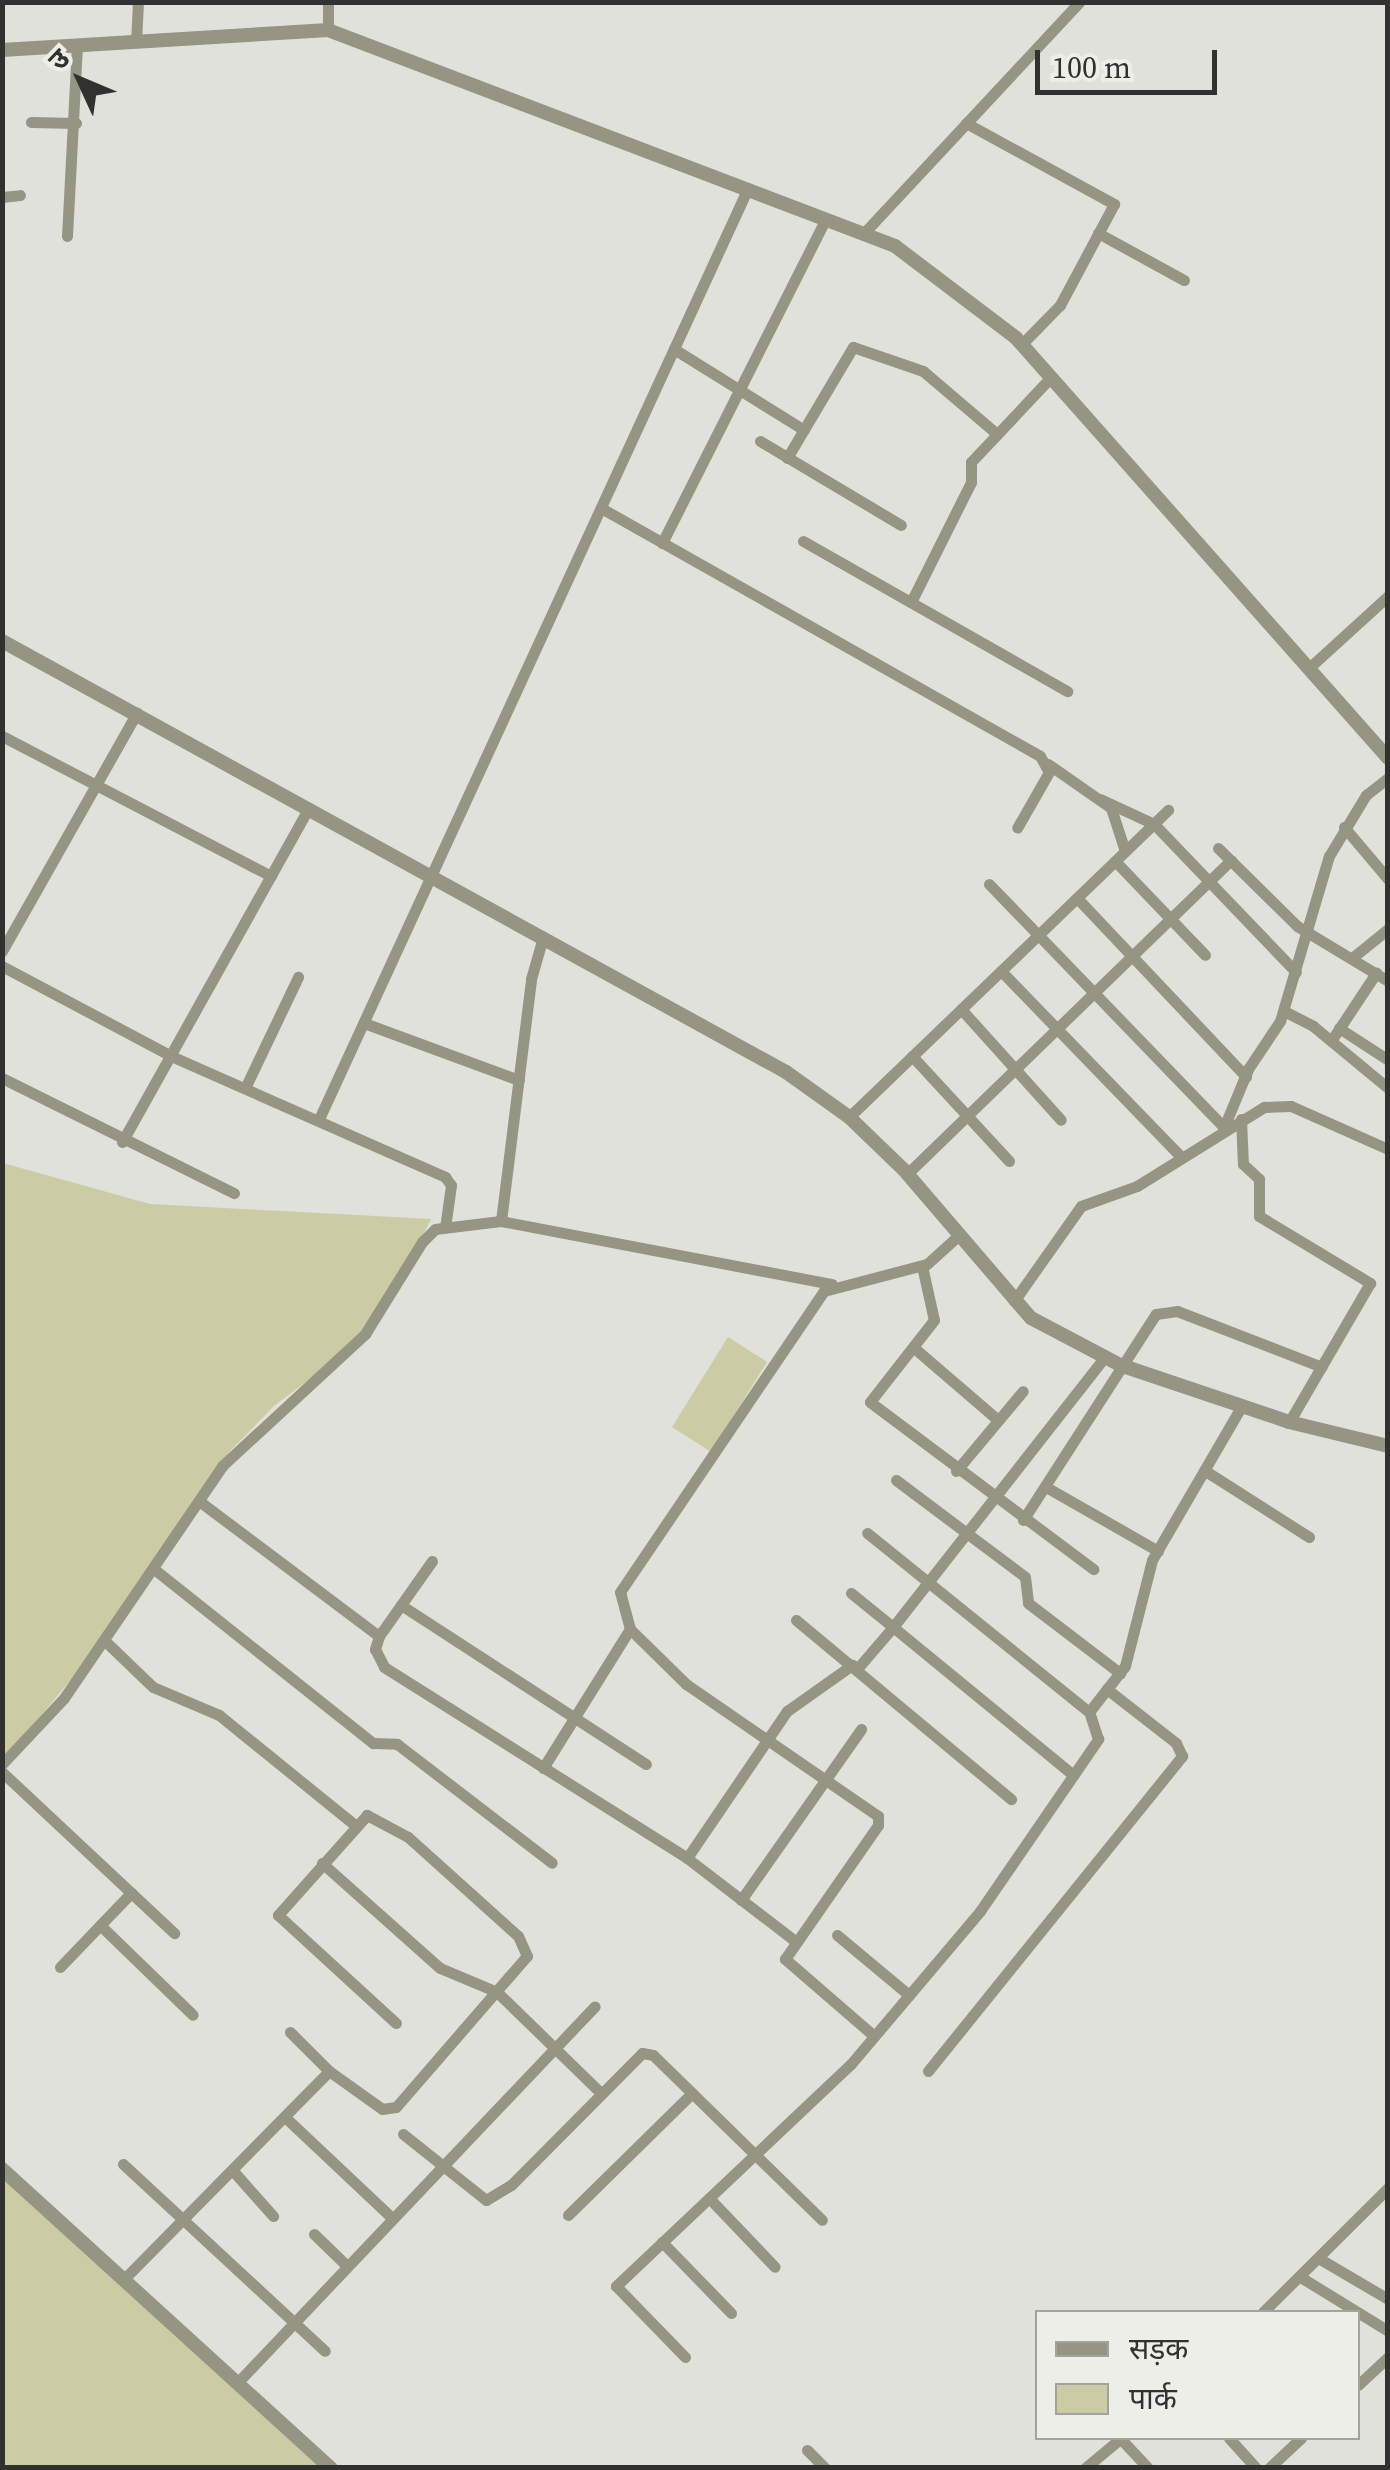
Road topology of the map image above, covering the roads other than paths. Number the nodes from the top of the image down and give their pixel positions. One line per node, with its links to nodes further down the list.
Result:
1 (138, 2): 5 (street)
2 (328, 2): 4 (street)
3 (1080, 2): 9 (street)
4 (328, 30): 5 (street); 11 (street)
5 (136, 42): 6 (street)
6 (77, 46): 7 (street); 10 (street)
7 (2, 50)
8 (31, 122): 10 (street)
9 (966, 123): 15 (street); 16 (street)
10 (76, 124): 17 (street)
11 (747, 190): 14 (street); 20 (street)
12 (20, 195): 13 (street)
13 (2, 196)
14 (825, 220): 16 (street); 22 (street)
15 (1098, 232): 18 (street); 19 (street)
16 (862, 234): 19 (street)
17 (68, 236)
18 (1184, 280)
19 (1022, 344): 21 (street)
20 (674, 349): 22 (street); 27 (street)
21 (1051, 377): 24 (street); 34 (street)
22 (740, 389): 23 (street); 30 (street)
23 (804, 430): 24 (street); 26 (street)
24 (997, 434): 32 (street)
25 (760, 441): 26 (street)
26 (788, 458): 28 (street)
27 (601, 508): 30 (street); 52 (street)
28 (901, 525)
29 (803, 541): 32 (street)
30 (662, 543): 39 (street)
31 (1388, 596): 34 (street)
32 (911, 602): 35 (street)
33 (2, 641): 36 (street)
34 (1310, 667): 38 (street)
35 (1067, 690)
36 (137, 712): 41 (street); 43 (street)
37 (2, 736): 41 (street)
38 (1388, 758)
39 (1048, 764): 42 (street); 46 (street)
40 (1388, 778): 47 (street)
41 (96, 785): 51 (street); 62 (street)
42 (1100, 799): 45 (street); 49 (street)
43 (308, 808): 51 (street); 52 (street)
44 (1168, 810): 45 (street)
45 (1154, 824): 49 (street); 54 (street)
46 (1016, 828)
47 (1344, 828): 53 (street); 59 (street)
48 (1218, 848): 50 (street)
49 (1120, 856): 56 (street); 57 (street)
50 (1231, 860): 54 (street); 59 (street)
51 (270, 876): 79 (street)
52 (432, 876): 61 (street); 75 (street)
53 (1388, 879)
54 (1209, 882): 57 (street); 68 (street)
55 (990, 884): 60 (street)
56 (1077, 898): 60 (street); 63 (street)
57 (1170, 919): 63 (street); 64 (street)
58 (1388, 929): 65 (street)
59 (1308, 933): 65 (street); 68 (street)
60 (1039, 934): 67 (street); 72 (street)
61 (543, 937): 85 (street); 88 (street)
62 (2, 951)
63 (1133, 954): 72 (street); 84 (street)
64 (1205, 955)
65 (1352, 958): 69 (street)
66 (2, 966): 79 (street)
67 (1001, 971): 73 (street); 76 (street)
68 (1296, 972): 74 (street)
69 (1376, 973): 71 (street); 77 (street)
70 (298, 977): 86 (street)
71 (1388, 981)
72 (1095, 992): 76 (street); 93 (street)
73 (961, 1010): 80 (street); 82 (street)
74 (1284, 1011): 78 (street); 84 (street)
75 (364, 1023): 85 (street); 91 (street)
76 (1058, 1028): 82 (street); 96 (street)
77 (1339, 1028): 78 (street); 81 (street)
78 (1331, 1040): 87 (street)
79 (171, 1056): 86 (street); 94 (street)
80 (912, 1056): 88 (street); 89 (street)
81 (1388, 1060)
82 (1014, 1070): 89 (street); 92 (street)
83 (2, 1078): 94 (street)
84 (1246, 1078): 93 (street)
85 (518, 1080): 100 (street)
86 (246, 1086): 91 (street)
87 (1388, 1088)
88 (849, 1117): 98 (street)
89 (966, 1117): 97 (street); 98 (street)
90 (1241, 1119): 93 (street); 95 (street); 109 (street)
91 (319, 1120): 101 (street)
92 (1061, 1120)
93 (1224, 1128): 96 (street)
94 (122, 1142): 99 (street)
95 (1388, 1149)
96 (1180, 1156): 105 (street)
97 (1010, 1161)
98 (907, 1174): 102 (street)
99 (234, 1192)
100 (501, 1220): 101 (street); 104 (street)
101 (446, 1228): 120 (street)
102 (960, 1234): 103 (street); 105 (street)
103 (922, 1266): 104 (street); 106 (street)
104 (832, 1284): 134 (street)
105 (1014, 1301): 107 (street)
106 (913, 1347): 112 (street); 115 (street)
107 (1104, 1358): 108 (street); 119 (street)
108 (1120, 1365): 109 (street); 111 (street); 118 (street)
109 (1322, 1367): 113 (street)
110 (1023, 1391): 112 (street)
111 (1241, 1407): 113 (street); 116 (street)
112 (998, 1420): 115 (street)
113 (1289, 1422): 114 (street)
114 (1388, 1446)
115 (956, 1471): 119 (street)
116 (1207, 1472): 124 (street); 125 (street)
117 (896, 1480): 123 (street)
118 (1046, 1487): 121 (street); 125 (street)
119 (996, 1500): 121 (street); 123 (street)
120 (199, 1501): 127 (street); 135 (street)
121 (1023, 1520): 128 (street)
122 (867, 1533): 129 (street)
123 (967, 1535): 129 (street); 138 (street)
124 (1309, 1536)
125 (1158, 1551): 138 (street)
126 (432, 1562): 131 (street)
127 (154, 1569): 136 (street); 154 (street)
128 (1093, 1569)
129 (928, 1582): 133 (street); 140 (street)
130 (851, 1593): 133 (street)
131 (401, 1605): 135 (street); 141 (street)
132 (796, 1620): 137 (street)
133 (893, 1627): 137 (street); 148 (street)
134 (630, 1629): 141 (street); 143 (street)
135 (379, 1636): 146 (street)
136 (105, 1641): 144 (street); 151 (street)
137 (854, 1667): 143 (street); 150 (street)
138 (1120, 1672): 139 (street)
139 (1107, 1688): 140 (street); 171 (street)
140 (1090, 1712): 148 (street)
141 (575, 1718): 145 (street); 146 (street)
142 (861, 1729): 149 (street)
143 (769, 1739): 149 (street); 152 (street)
144 (2, 1764)
145 (646, 1764)
146 (543, 1768): 152 (street)
147 (2, 1772): 155 (street)
148 (1072, 1774): 163 (street)
149 (826, 1778): 156 (street); 160 (street)
150 (1011, 1799)
151 (354, 1825): 153 (street); 162 (street)
152 (688, 1858): 156 (street)
153 (322, 1862): 162 (street); 166 (street)
154 (552, 1863)
155 (131, 1893): 157 (street); 158 (street)
156 (741, 1900): 160 (street)
157 (100, 1926): 161 (street); 165 (street)
158 (174, 1933)
159 (837, 1935): 163 (street)
160 (796, 1941): 168 (street)
161 (60, 1967)
162 (497, 1992): 169 (street); 170 (street)
163 (909, 1995): 168 (street)
164 (595, 2006): 169 (street)
165 (193, 2015)
166 (396, 2023)
167 (290, 2032): 170 (street)
168 (874, 2036): 176 (street)
169 (553, 2049): 172 (street); 178 (street)
170 (329, 2071): 174 (street)
171 (928, 2071)
172 (601, 2093): 173 (street); 178 (street)
173 (692, 2093): 176 (street); 183 (street)
174 (287, 2119): 180 (street); 185 (street)
175 (403, 2134): 178 (street)
176 (755, 2154): 182 (street); 187 (street)
177 (122, 2164): 186 (street)
178 (439, 2168): 185 (street)
179 (2, 2169): 194 (street)
180 (234, 2172): 184 (street); 186 (street)
181 (1388, 2188): 190 (street)
182 (708, 2198): 189 (street); 192 (street)
183 (568, 2215)
184 (273, 2216)
185 (392, 2218): 191 (street)
186 (181, 2219): 194 (street); 200 (street)
187 (822, 2220)
188 (314, 2234): 191 (street)
189 (662, 2242): 198 (street); 204 (street)
190 (1320, 2259): 193 (street); 195 (street)
191 (348, 2266): 200 (street)
192 (775, 2267)
193 (1302, 2278): 196 (street); 197 (street)
194 (124, 2280): 205 (street)
195 (1388, 2300)
196 (1266, 2310)
197 (1354, 2310)
198 (731, 2313)
199 (1360, 2314): 201 (street)
200 (294, 2323): 202 (street); 205 (street)
201 (1388, 2331)
202 (325, 2351)
203 (1388, 2356): 206 (street)
204 (685, 2357)
205 (238, 2382): 212 (street)
206 (1360, 2382)
207 (1118, 2440): 214 (street)
208 (1122, 2440): 215 (street)
209 (1230, 2440): 216 (street)
210 (1299, 2440): 217 (street)
211 (807, 2450): 213 (street)
212 (331, 2468)
213 (825, 2468)
214 (1086, 2468)
215 (1148, 2468)
216 (1256, 2468)
217 (1269, 2468)

